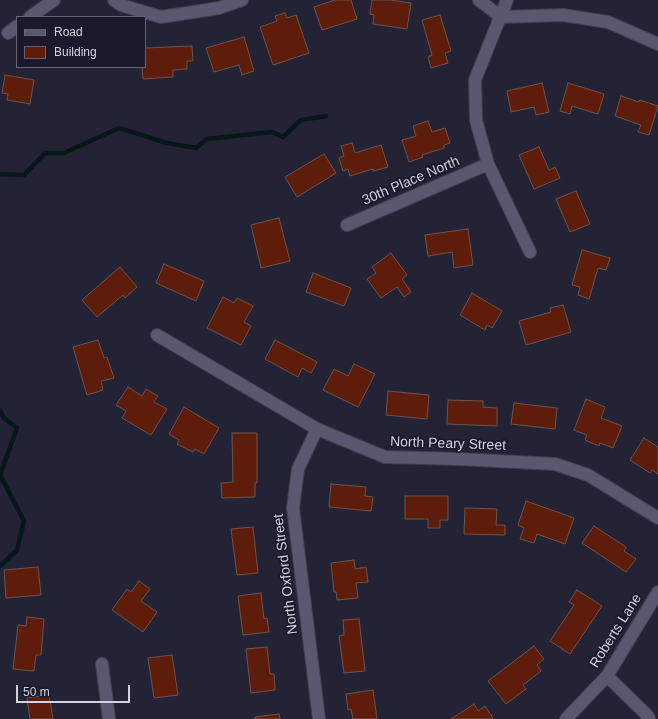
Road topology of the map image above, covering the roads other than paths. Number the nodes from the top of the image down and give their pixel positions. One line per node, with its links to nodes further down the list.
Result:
1 (54, 0): 6 (street)
2 (114, 0): 3 (street)
3 (242, 0)
4 (479, 0): 7 (street)
5 (507, 0): 7 (street)
6 (31, 16)
7 (501, 16): 8 (street); 9 (street)
8 (658, 44)
9 (488, 164): 10 (street, 30th Place North); 11 (street)
10 (347, 225)
11 (530, 252)
12 (158, 335): 13 (street, North Peary Street)
13 (317, 429): 14 (street, North Peary Street); 19 (street, North Oxford Street)
14 (658, 518)
15 (658, 592): 17 (street, Roberts Lane)
16 (102, 664): 18 (street)
17 (607, 676): 20 (street, Roberts Lane); 21 (street)
18 (109, 719)
19 (319, 719)
20 (566, 719)
21 (649, 719)

